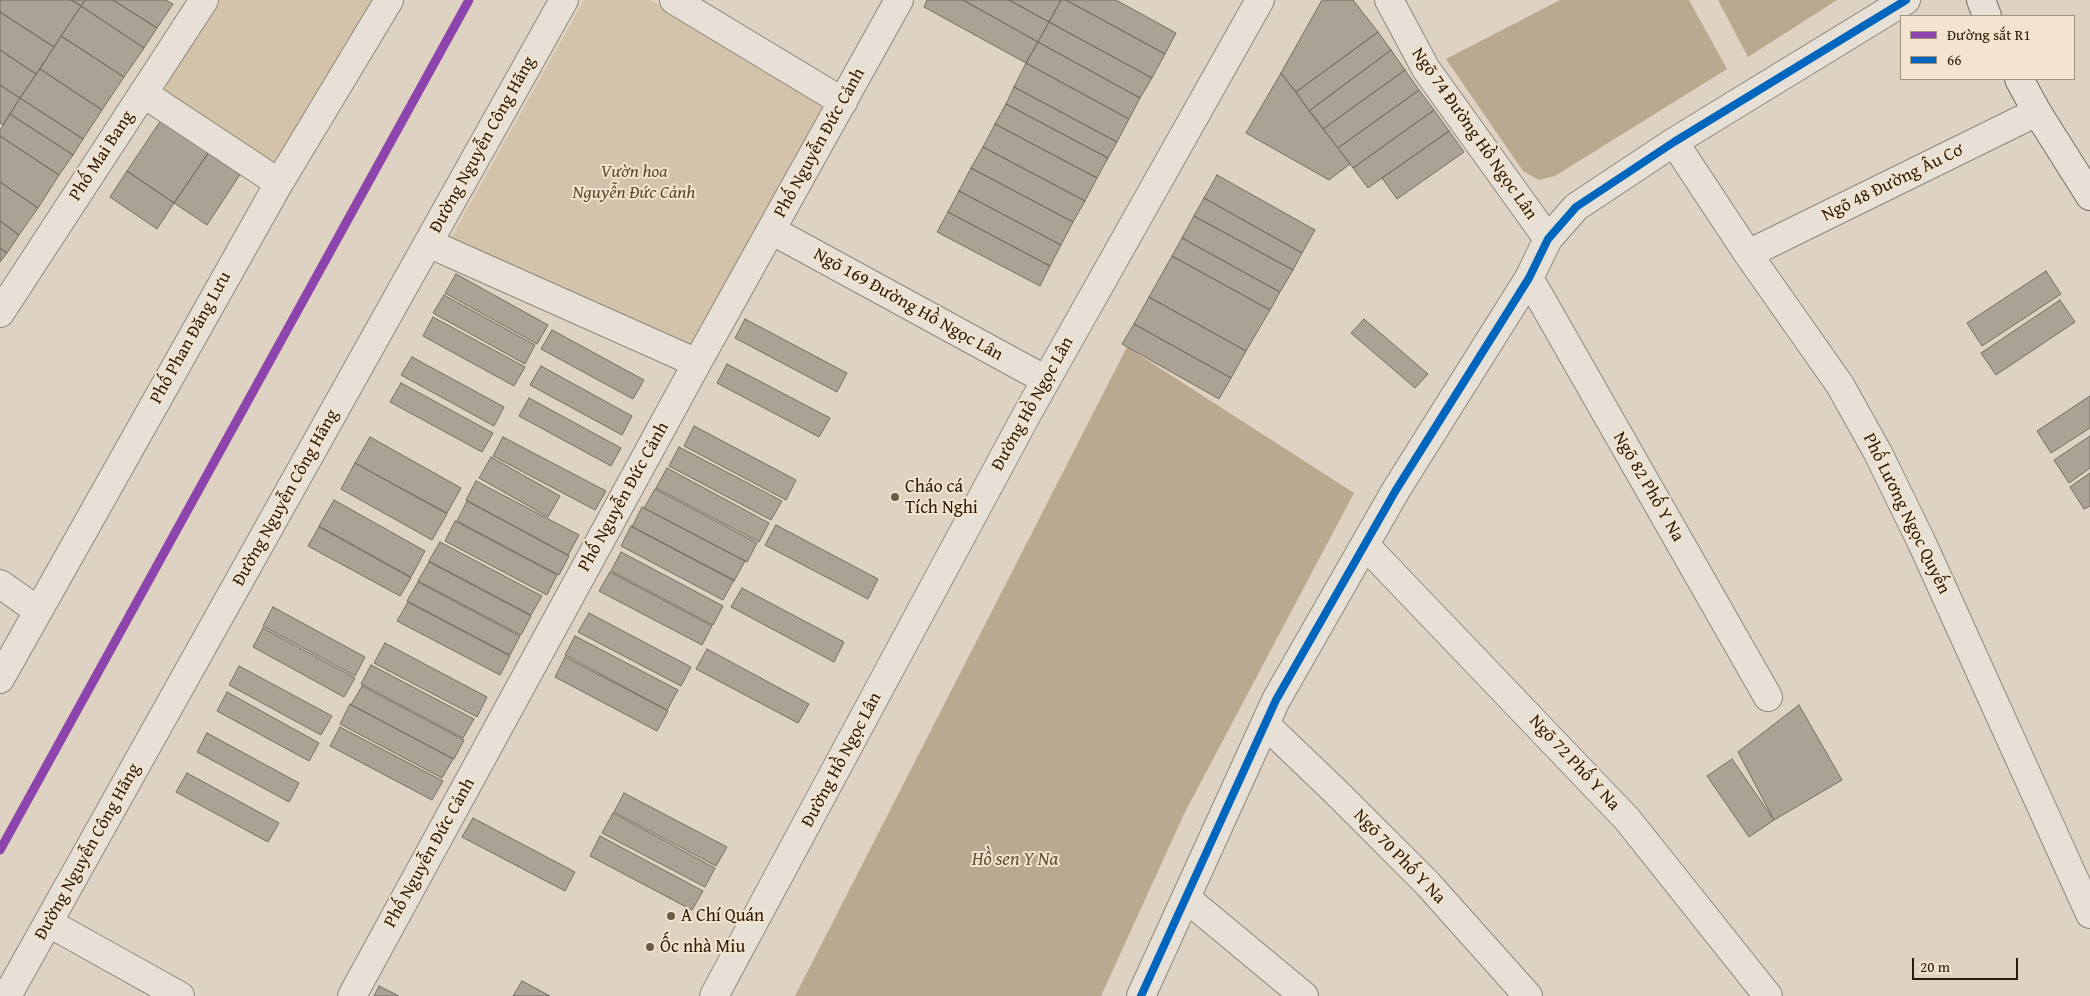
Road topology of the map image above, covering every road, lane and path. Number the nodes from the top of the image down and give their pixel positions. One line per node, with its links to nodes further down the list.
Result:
1 (204, 0): 12 (street, Phố Mai Bang)
2 (389, 0): 16 (street, Phố Phan Đăng Lưu)
3 (564, 0): 20 (street, Đường Nguyễn Công Hãng)
4 (674, 0): 13 (street)
5 (899, 0): 13 (street, Phố Nguyễn Đức Cảnh)
6 (1260, 0): 25 (street, Đường Hồ Ngọc Lân)
7 (1389, 0): 19 (street, Ngõ 74 Đường Hồ Ngọc Lân)
8 (1906, 0): 15 (street)
9 (1981, 0): 10 (street)
10 (1987, 15)
11 (2021, 80): 14 (street)
12 (144, 93): 16 (street); 23 (street, Phố Mai Bang)
13 (842, 102): 18 (street, Phố Nguyễn Đức Cảnh)
14 (2037, 112): 17 (street); 21 (street, Ngõ 48 Đường Âu Cơ)
15 (1674, 142): 19 (street); 21 (street, Phố Lương Ngọc Quyến)
16 (279, 184): 28 (street, Phố Phan Đăng Lưu)
17 (2090, 196)
18 (771, 230): 24 (street, Phố Nguyễn Đức Cảnh); 25 (street, Ngõ 169 Đường Hồ Ngọc Lân)
19 (1548, 239): 22 (street)
20 (428, 243): 24 (street); 34 (street, Đường Nguyễn Công Hãng)
21 (1748, 254): 33 (street, Phố Lương Ngọc Quyến)
22 (1529, 278): 26 (street); 30 (street, Ngõ 82 Phố Y Na)
23 (0, 312)
24 (697, 363): 37 (street, Phố Nguyễn Đức Cảnh)
25 (1046, 380): 38 (street, Đường Hồ Ngọc Lân)
26 (1365, 545): 31 (street); 42 (street, Ngõ 72 Phố Y Na)
27 (0, 584): 28 (street)
28 (38, 610): 29 (street, Phố Phan Đăng Lưu)
29 (0, 679)
30 (1768, 697)
31 (1265, 724): 32 (street); 41 (street, Ngõ 70 Phố Y Na)
32 (1186, 898): 39 (street); 40 (street)
33 (2090, 914)
34 (49, 923): 35 (street, Đường Nguyễn Công Hãng); 36 (street)
35 (6, 996)
36 (180, 996)
37 (352, 996)
38 (714, 996)
39 (1141, 996)
40 (1304, 996)
41 (1528, 996)
42 (1768, 996)

